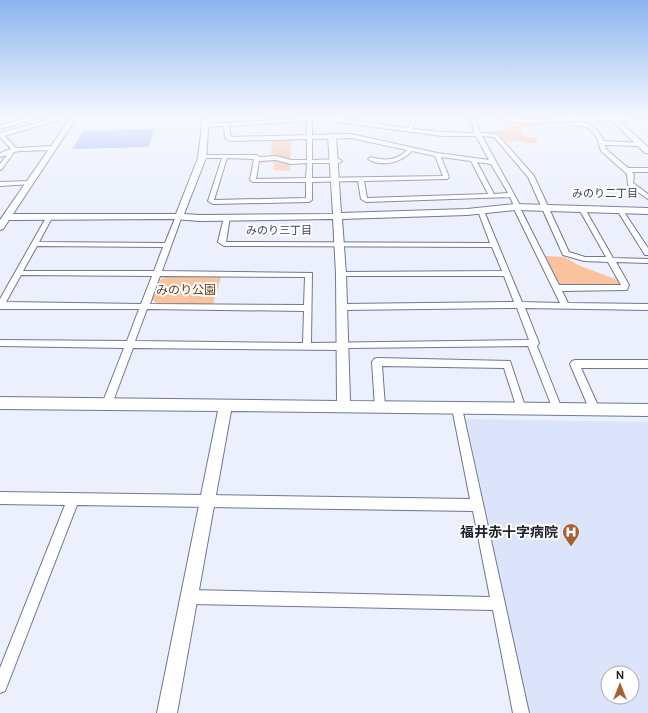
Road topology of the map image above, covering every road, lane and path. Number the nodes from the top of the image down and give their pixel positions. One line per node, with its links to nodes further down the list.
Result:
1 (14, 150): 11 (street); 21 (street)
2 (51, 150): 27 (street)
3 (203, 150): 13 (street)
4 (310, 150): 17 (street)
5 (335, 150): 18 (street)
6 (410, 150): 16 (street)
7 (417, 150): 12 (street)
8 (486, 150): 20 (street)
9 (508, 150): 33 (street)
10 (603, 150): 22 (street)
11 (0, 154)
12 (437, 155): 19 (street); 24 (street)
13 (202, 156): 14 (street); 39 (street)
14 (225, 156): 15 (street); 25 (street)
15 (257, 159): 17 (street); 25 (street)
16 (371, 159)
17 (310, 161): 18 (street); 25 (street)
18 (337, 161): 26 (street)
19 (474, 161): 20 (street); 30 (street)
20 (492, 162): 29 (street)
21 (0, 168)
22 (626, 170): 23 (street); 31 (street)
23 (648, 170)
24 (361, 180): 26 (street); 30 (street)
25 (310, 181): 26 (street)
26 (335, 181): 40 (street)
27 (29, 183): 28 (street); 41 (street)
28 (0, 184)
29 (512, 195): 30 (street); 32 (street)
30 (492, 196)
31 (648, 197)
32 (517, 207): 33 (street); 36 (street); 55 (street)
33 (546, 208): 34 (street); 49 (street)
34 (582, 209): 35 (street); 49 (street)
35 (620, 210): 37 (street); 48 (street)
36 (481, 211): 40 (street); 47 (street)
37 (648, 211)
38 (50, 216): 39 (street); 41 (street); 44 (street)
39 (179, 216): 42 (street); 45 (street)
40 (338, 216): 42 (street); 46 (street)
41 (7, 217): 43 (street)
42 (227, 217): 46 (street)
43 (0, 226)
44 (35, 244): 45 (street); 51 (street)
45 (169, 245): 53 (street)
46 (339, 245): 47 (street); 54 (street)
47 (494, 245): 52 (street)
48 (648, 254)
49 (611, 260): 50 (street); 55 (street)
50 (648, 261)
51 (18, 273): 53 (street); 56 (street)
52 (506, 273): 54 (street); 57 (street)
53 (158, 274): 59 (street); 62 (street)
54 (341, 274): 60 (street)
55 (558, 288): 58 (street)
56 (0, 305): 59 (street)
57 (519, 305): 58 (street); 60 (street); 64 (street)
58 (566, 306): 61 (street)
59 (145, 307): 62 (street); 65 (street)
60 (342, 307): 66 (street)
61 (648, 307)
62 (308, 308): 67 (street)
63 (0, 343): 65 (street)
64 (531, 343): 66 (street); 76 (street)
65 (130, 346): 67 (street); 70 (street)
66 (343, 346): 67 (street); 72 (street)
67 (307, 347)
68 (648, 364): 77 (street)
69 (0, 403): 70 (street)
70 (107, 404): 71 (street)
71 (225, 406): 72 (street); 81 (street)
72 (344, 407): 73 (street)
73 (380, 407): 74 (street); 75 (street)
74 (457, 408): 75 (street); 82 (street)
75 (521, 409): 76 (street)
76 (557, 409): 77 (street)
77 (595, 410): 78 (street)
78 (648, 410)
79 (0, 498): 80 (street)
80 (73, 500): 81 (street); 85 (street)
81 (208, 502): 82 (street); 83 (street)
82 (477, 505): 84 (street)
83 (190, 597): 84 (street); 86 (street)
84 (498, 604): 87 (street)
85 (0, 686)
86 (167, 713)
87 (521, 713)

